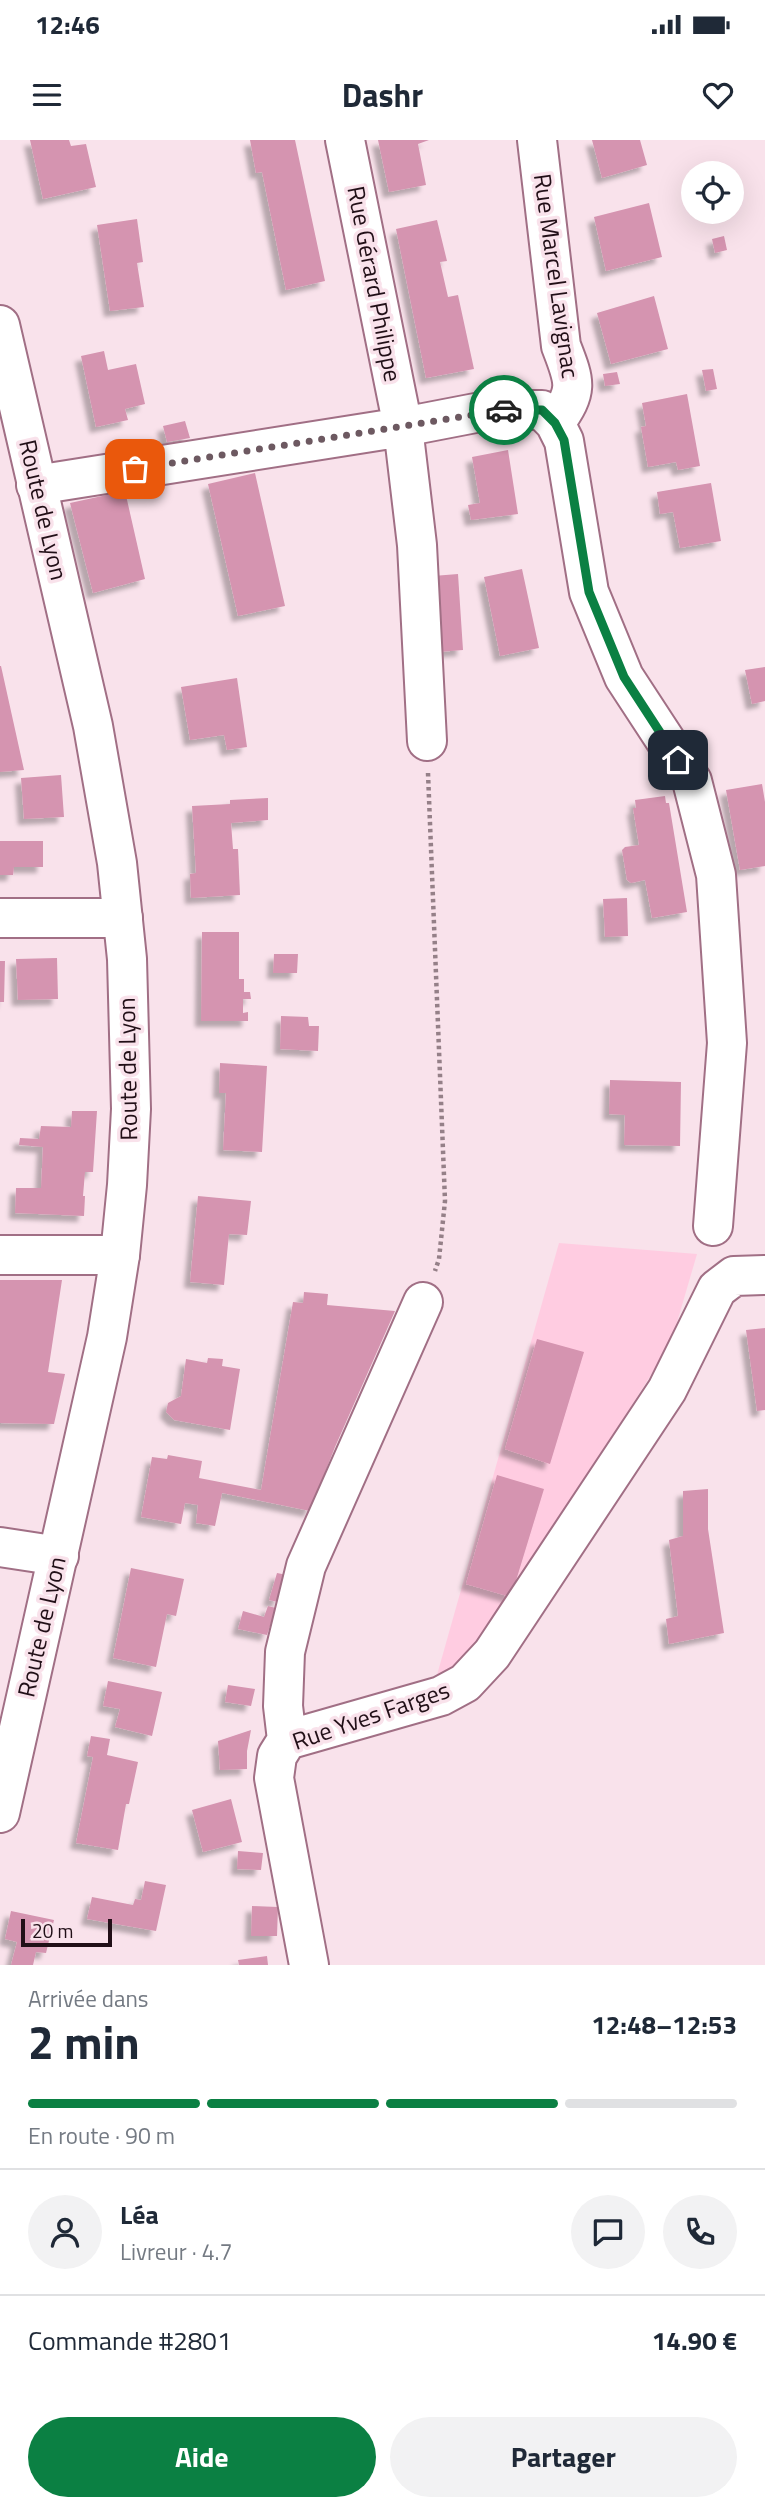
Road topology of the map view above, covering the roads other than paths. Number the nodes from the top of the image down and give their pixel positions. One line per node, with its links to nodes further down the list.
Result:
1 (345, 140): 5 (street, Rue Gérard Philippe)
2 (537, 140): 4 (street, Rue Marcel Lavignac)
3 (1, 330): 6 (street, Route de Lyon)
4 (555, 423): 5 (street, Rue Marcel Lavignac); 10 (street)
5 (403, 427): 6 (street, Rue Marcel Lavignac); 7 (street, Rue Gérard Philippe)
6 (36, 485): 9 (street, Route de Lyon)
7 (427, 741)
8 (0, 918): 9 (street)
9 (123, 918): 12 (street, Route de Lyon)
10 (713, 1226)
11 (0, 1255): 12 (street)
12 (120, 1255): 16 (street, Route de Lyon)
13 (765, 1275): 17 (street, Rue Yves Farges)
14 (423, 1302): 17 (street)
15 (0, 1547): 16 (street)
16 (59, 1556): 18 (street, Route de Lyon)
17 (287, 1740): 19 (street, Rue Yves Farges)
18 (0, 1813)
19 (309, 1965)

